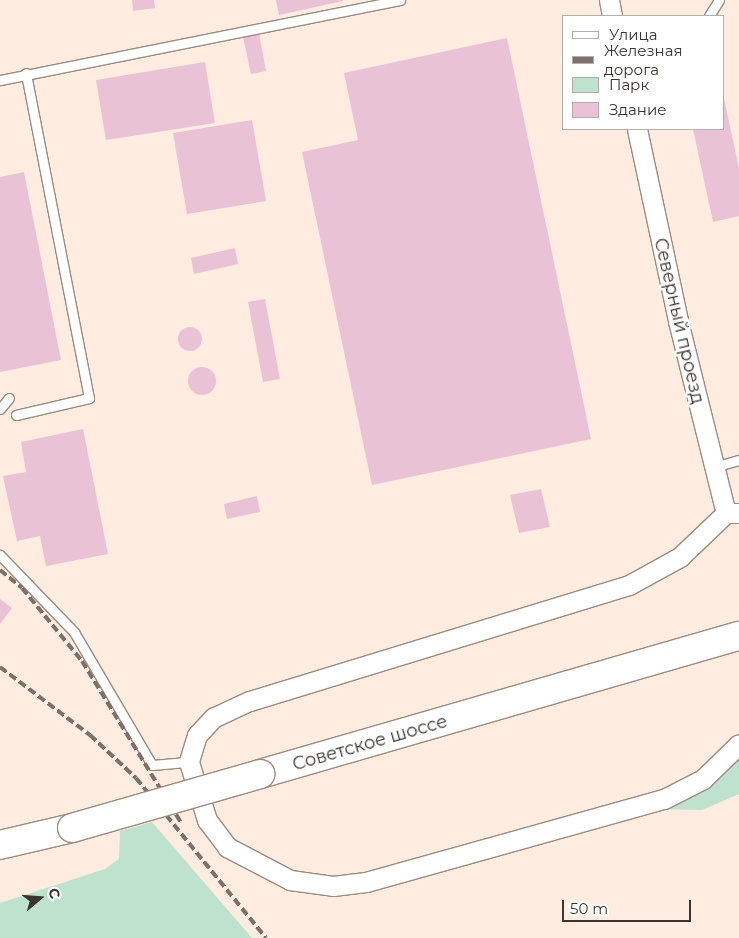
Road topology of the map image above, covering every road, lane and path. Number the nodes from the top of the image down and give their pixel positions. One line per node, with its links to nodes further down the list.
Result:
1 (400, 0): 6 (lane)
2 (609, 0): 4 (street)
3 (719, 0): 5 (lane)
4 (612, 15)
5 (710, 15)
6 (26, 73): 7 (lane); 11 (lane)
7 (0, 80)
8 (636, 130): 13 (street, Северный проезд)
9 (9, 398): 10 (lane)
10 (0, 409)
11 (16, 415)
12 (739, 460): 13 (lane)
13 (714, 467): 14 (street, Северный проезд)
14 (732, 513): 18 (street)
15 (0, 555): 18 (lane)
16 (739, 636): 19 (main road, Советское шоссе, bridge)
17 (739, 744): 18 (street)
18 (189, 762)
19 (0, 845)

